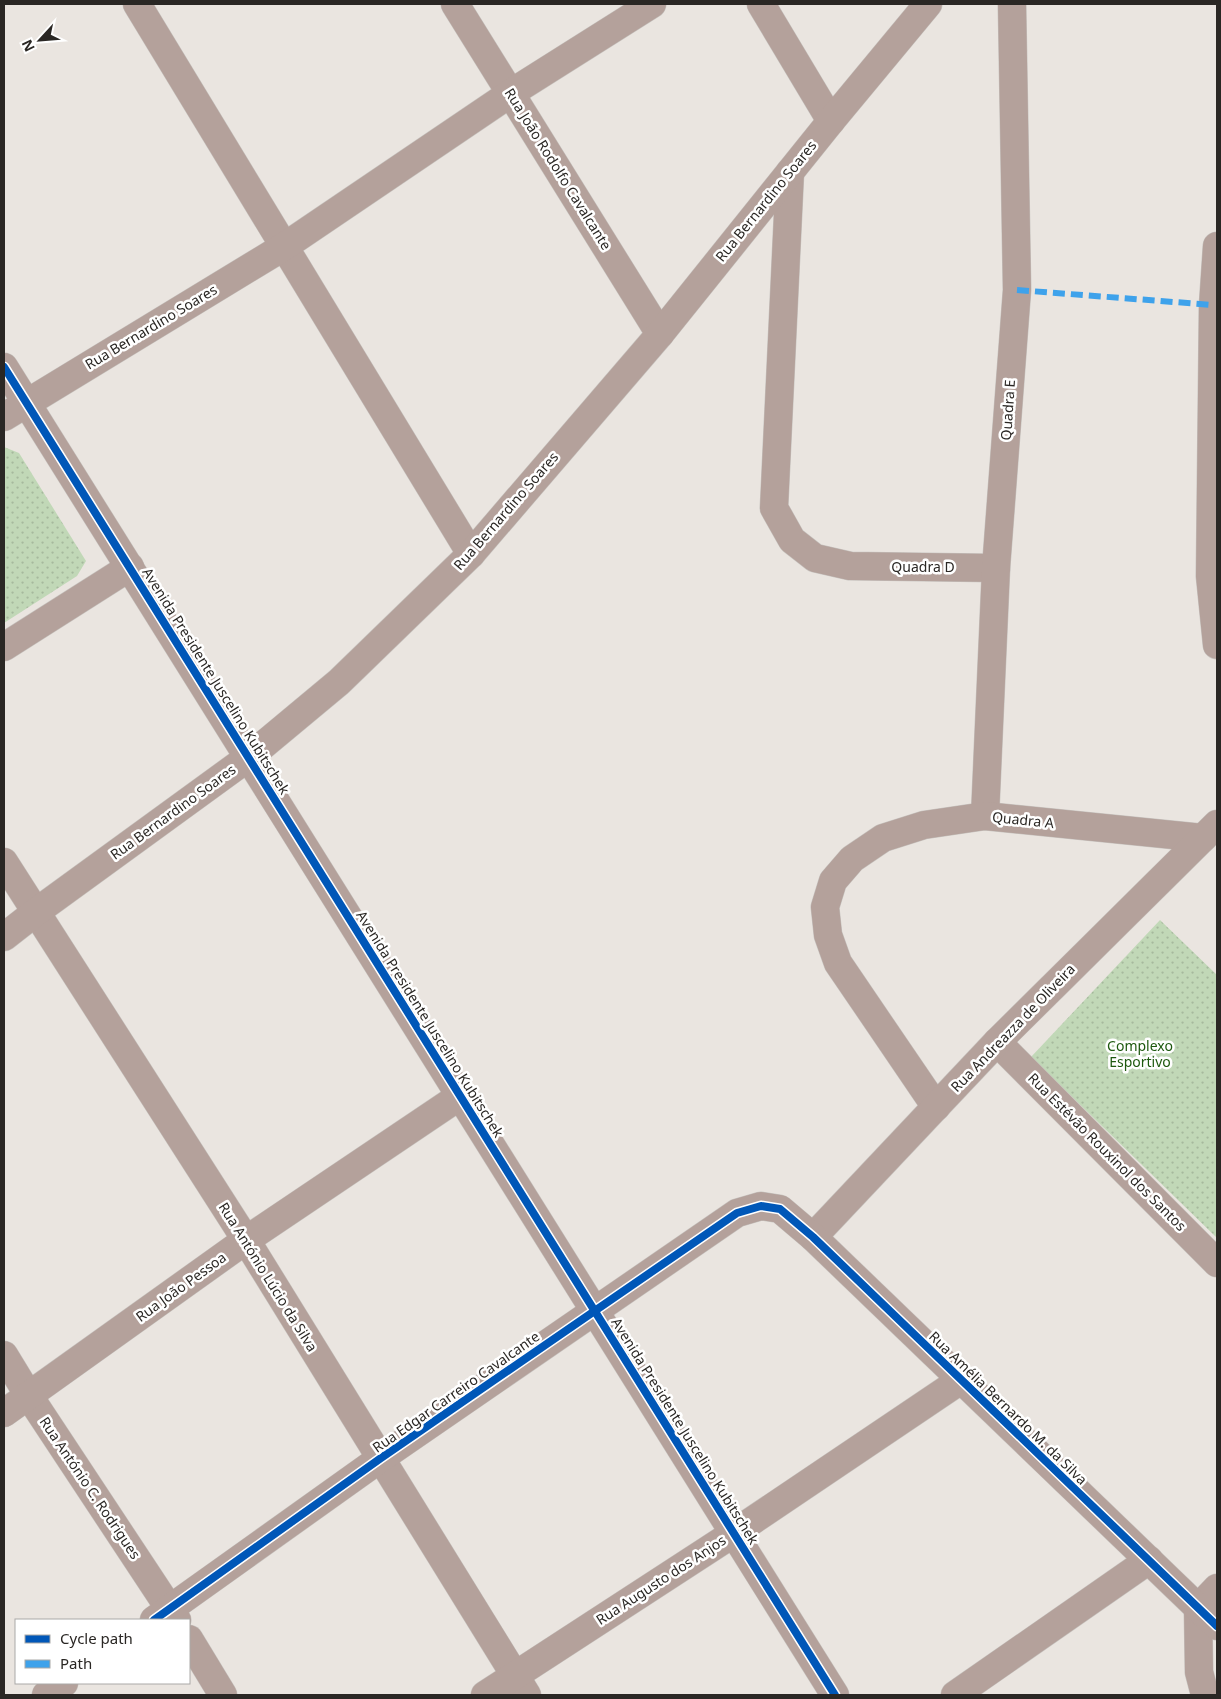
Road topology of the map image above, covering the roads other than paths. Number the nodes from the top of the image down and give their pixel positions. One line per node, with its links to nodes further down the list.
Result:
1 (137, 4): 10 (street)
2 (455, 4): 7 (street, Rua João Rodolfo Cavalcante)
3 (652, 4): 7 (street, Rua Bernardino Soares)
4 (761, 4): 8 (street)
5 (928, 4): 8 (street, Rua Bernardino Soares)
6 (1012, 4): 17 (street, Quadra E)
7 (510, 93): 10 (street, Rua Bernardino Soares); 12 (street, Rua João Rodolfo Cavalcante)
8 (831, 120): 9 (street, Rua Bernardino Soares)
9 (790, 172): 12 (street, Rua Bernardino Soares); 17 (street, Quadra D)
10 (284, 246): 14 (street, Rua Bernardino Soares); 15 (street)
11 (1217, 246): 18 (street)
12 (660, 334): 15 (street, Rua Bernardino Soares)
13 (4, 367): 14 (street, Avenida Presidente Juscelino Kubitschek)
14 (15, 410): 16 (street, Avenida Presidente Juscelino Kubitschek)
15 (471, 554): 21 (street, Rua Bernardino Soares)
16 (130, 566): 20 (street); 21 (street, Avenida Presidente Juscelino Kubitschek)
17 (996, 568): 22 (street, Quadra E)
18 (1214, 576): 19 (street)
19 (1217, 645)
20 (4, 646)
21 (249, 757): 25 (street, Rua Bernardino Soares); 28 (street, Avenida Presidente Juscelino Kubitschek)
22 (986, 816): 23 (street, Quadra A); 29 (street, Quadra A)
23 (1210, 831): 27 (street, Rua Andreazza de Oliveira)
24 (4, 862): 25 (street, Rua António Lúcio da Silva)
25 (36, 912): 26 (street, Rua Bernardino Soares); 32 (street, Rua António Lúcio da Silva)
26 (4, 937)
27 (997, 1042): 29 (street, Rua Andreazza de Oliveira); 33 (street, Rua Estévão Rouxinol dos Santos)
28 (460, 1096): 32 (street, Rua João Pessoa); 34 (street, Avenida Presidente Juscelino Kubitschek)
29 (936, 1107): 31 (street, Rua Andreazza de Oliveira)
30 (780, 1209): 31 (street, Rua Amélia Bernardo M. da Silva); 34 (street, Rua Edgar Carreiro Cavalcante)
31 (813, 1237): 36 (street, Rua Amélia Bernardo M. da Silva)
32 (246, 1240): 37 (street, Rua João Pessoa); 39 (street, Rua António Lúcio da Silva)
33 (1217, 1263)
34 (594, 1312): 39 (street, Rua Edgar Carreiro Cavalcante); 40 (street, Avenida Presidente Juscelino Kubitschek)
35 (4, 1355): 37 (street, Rua António C. Rodrigues)
36 (961, 1380): 40 (street, Rua Augusto dos Anjos); 41 (street, Rua Amélia Bernardo M. da Silva)
37 (29, 1396): 38 (street, Rua João Pessoa); 44 (street, Rua António C. Rodrigues)
38 (4, 1413)
39 (381, 1458): 44 (street, Rua Edgar Carreiro Cavalcante); 48 (street, Rua António Lúcio da Silva)
40 (734, 1533): 48 (street, Rua Augusto dos Anjos); 52 (street, Avenida Presidente Juscelino Kubitschek)
41 (1149, 1560): 43 (street, Rua Amélia Bernardo M. da Silva); 53 (street)
42 (1217, 1588): 43 (street)
43 (1198, 1608): 45 (street, Rua Amélia Bernardo M. da Silva); 54 (street)
44 (167, 1616)
45 (1217, 1626)
46 (190, 1641): 50 (street)
47 (62, 1684): 49 (street)
48 (521, 1685): 51 (street, Rua Augusto dos Anjos)
49 (46, 1695)
50 (223, 1695)
51 (485, 1695)
52 (835, 1695)
53 (954, 1695)
54 (1204, 1695)

